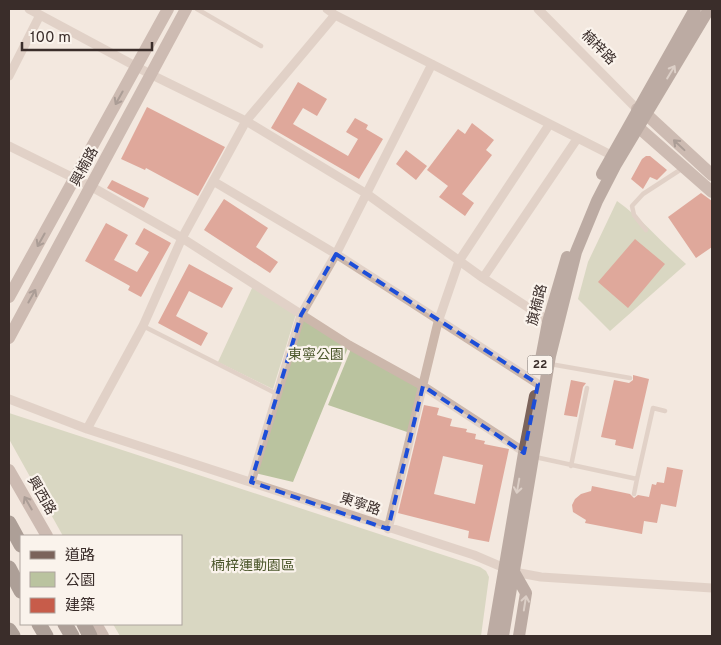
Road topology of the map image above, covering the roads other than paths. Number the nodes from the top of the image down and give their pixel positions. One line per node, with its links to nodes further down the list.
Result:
1 (29, 9): 9 (street)
2 (168, 9): 13 (street, 興楠路)
3 (186, 9): 15 (street, 興楠路)
4 (197, 9): 11 (lane)
5 (326, 9): 10 (street)
6 (538, 9): 16 (street, 楠梓路)
7 (695, 9): 16 (main road, 旗楠路 / 22)
8 (709, 9): 16 (main road, 旗楠路 / 22, one-way to 8)
9 (40, 15): 13 (street); 14 (street)
10 (335, 15): 12 (street); 17 (street)
11 (261, 46)
12 (432, 64): 18 (street); 29 (street)
13 (136, 67): 15 (street); 25 (street, 興楠路, one-way to 25)
14 (9, 76)
15 (152, 76): 17 (street); 27 (street, 興楠路)
16 (642, 111): 19 (main road, 旗楠路 / 22); 22 (main road, 旗楠路 / 22); 24 (street, 楠梓路, one-way to 16)
17 (246, 121): 26 (street); 29 (street)
18 (548, 125): 20 (street); 33 (street)
19 (638, 127): 23 (street); 38 (main road, 旗楠路 / 22)
20 (577, 138): 22 (street); 34 (street)
21 (9, 146): 25 (street)
22 (611, 156): 38 (main road, 旗楠路 / 22)
23 (684, 167): 28 (street); 30 (lane)
24 (712, 176)
25 (75, 178): 27 (street); 35 (street, 興楠路, one-way to 35)
26 (213, 181): 31 (street); 32 (street)
27 (92, 186): 31 (street); 40 (street, 興楠路, one-way to 27)
28 (712, 192)
29 (367, 194): 32 (street); 33 (street)
30 (646, 230)
31 (182, 238): 36 (street); 39 (street)
32 (336, 254): 36 (street); 37 (street)
33 (459, 261): 34 (street); 37 (street)
34 (483, 278): 38 (street)
35 (9, 297)
36 (301, 315): 44 (street); 46 (street)
37 (438, 322): 43 (street); 44 (street)
38 (552, 323): 41 (main road, 旗楠路 / 22); 43 (main road, 旗楠路 / 22)
39 (143, 326): 46 (lane); 49 (street)
40 (9, 338)
41 (549, 364): 42 (lane); 43 (main road, 旗楠路 / 22)
42 (630, 378)
43 (542, 385): 50 (main road, 旗楠路 / 22)
44 (424, 386): 50 (street); 57 (street)
45 (587, 388): 51 (lane)
46 (277, 394): 54 (street)
47 (9, 400): 49 (street, 東寧路)
48 (665, 411): 53 (lane)
49 (87, 429): 54 (street, 東寧路)
50 (529, 454): 51 (lane); 61 (main road, 旗楠路 / 22)
51 (571, 466): 53 (lane)
52 (9, 470): 58 (street, 興西路, one-way to 52)
53 (637, 479): 55 (lane)
54 (251, 482): 57 (street, 東寧路)
55 (634, 494)
56 (9, 522): 59 (highway)
57 (388, 529): 61 (street, 東寧路)
58 (46, 535)
59 (20, 543)
60 (9, 568): 63 (highway)
61 (509, 570): 62 (street, 東寧路); 72 (main road, 旗楠路 / 22); 73 (main road, 旗楠路 / 22); 74 (main road, one-way to 61)
62 (712, 588)
63 (20, 589)
64 (40, 625): 69 (highway)
65 (66, 625): 70 (highway)
66 (97, 625): 71 (street)
67 (9, 630): 68 (highway)
68 (13, 636)
69 (46, 636)
70 (72, 636)
71 (103, 636)
72 (493, 636)
73 (503, 636)
74 (519, 636)

